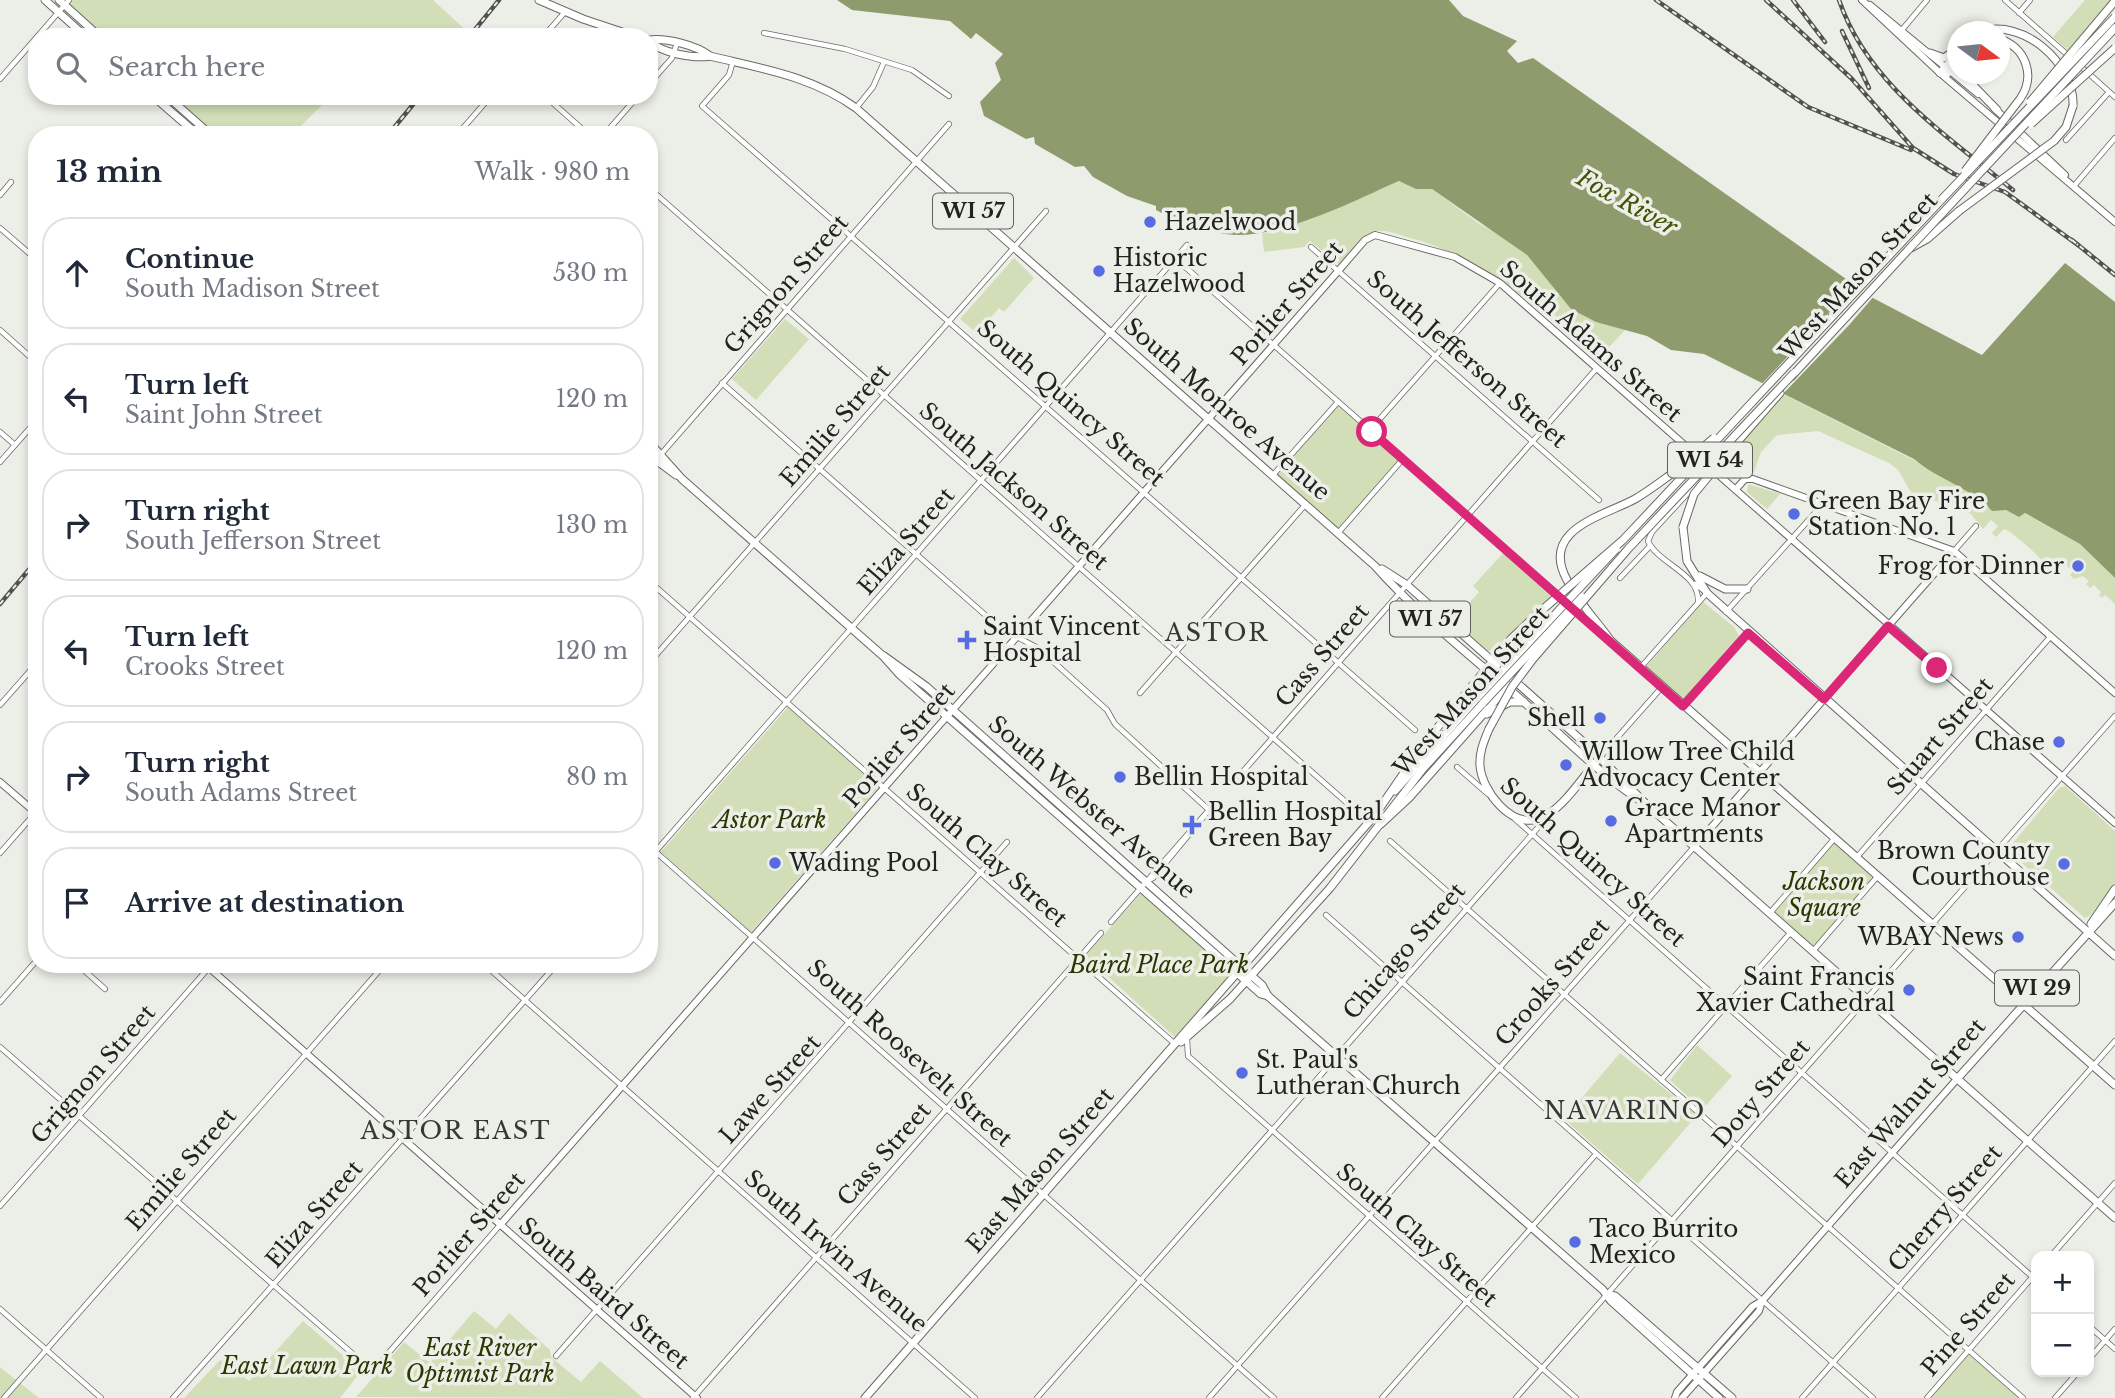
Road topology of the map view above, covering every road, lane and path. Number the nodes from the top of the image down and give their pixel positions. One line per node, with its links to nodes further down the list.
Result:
1 (45, 0): 9 (main road)
2 (539, 0): 10 (main road)
3 (1862, 0): 20 (street)
4 (1927, 0): 20 (street)
5 (2005, 0): 11 (street)
6 (2030, 0): 11 (street)
7 (2115, 1): 47 (main road, bridge)
8 (64, 2): 9 (street); 15 (main road)
9 (59, 12): 13 (street); 14 (main road)
10 (565, 12): 16 (street); 17 (main road)
11 (2019, 13): 36 (street)
12 (2115, 17): 47 (main road, West Mason Street / WI 54, bridge)
13 (45, 28)
14 (76, 28)
15 (91, 28)
16 (551, 28)
17 (611, 28)
18 (2115, 28): 53 (main road, West Mason Street / WI 54, bridge)
19 (2010, 31): 70 (main road, bridge)
20 (1900, 32): 27 (street); 32 (street)
21 (764, 33): 30 (street)
22 (2010, 46): 61 (main road, bridge)
23 (28, 47): 34 (street)
24 (658, 47): 25 (main road, South Monroe Avenue / WI 57)
25 (676, 47): 29 (main road, South Monroe Avenue / WI 57); 33 (street)
26 (2115, 48): 53 (main road, bridge)
27 (1930, 53): 28 (main road); 32 (street)
28 (1947, 56)
29 (733, 61): 44 (main road, South Monroe Avenue / WI 57); 65 (street, South Quincy Street)
30 (884, 62): 37 (street); 44 (street)
31 (1947, 68): 32 (main road)
32 (1945, 71): 45 (street); 58 (street)
33 (658, 72)
34 (0, 79)
35 (1972, 84): 45 (main road)
36 (2109, 92): 38 (street); 55 (street)
37 (949, 96)
38 (2115, 97)
39 (163, 105): 48 (main road)
40 (177, 105): 49 (main road)
41 (483, 105): 50 (street)
42 (555, 105): 51 (street)
43 (630, 105): 52 (street)
44 (856, 108): 56 (main road, South Monroe Avenue / WI 57)
45 (1997, 110): 58 (street)
46 (949, 124): 56 (street, Grignon Street)
47 (2014, 125): 61 (main road, West Mason Street / WI 54, bridge)
48 (188, 126)
49 (201, 126)
50 (465, 126)
51 (579, 126)
52 (612, 126)
53 (2024, 128): 70 (main road, West Mason Street / WI 54, bridge)
54 (2115, 138): 58 (street)
55 (2066, 140)
56 (917, 161): 65 (street, Grignon Street); 68 (main road, South Monroe Avenue / WI 57)
57 (11, 182): 59 (street)
58 (2072, 184): 63 (street)
59 (0, 195)
60 (658, 196): 75 (street, South Jackson Street)
61 (1943, 198): 89 (main road, West Mason Street / WI 54)
62 (1046, 211): 68 (street, Emilie Street)
63 (2115, 222)
64 (0, 228): 71 (street)
65 (852, 236): 75 (street, Grignon Street); 76 (street, South Quincy Street)
66 (1369, 238): 73 (street, Porlier Street); 74 (street, South Adams Street)
67 (1188, 244): 72 (street, Eliza Street)
68 (1014, 247): 76 (street, Emilie Street); 78 (main road, South Monroe Avenue / WI 57)
69 (1311, 247): 73 (street, South Jefferson Street)
70 (1909, 249): 83 (main road, West Mason Street / WI 54)
71 (28, 252)
72 (1176, 259): 78 (street, Eliza Street); 79 (street)
73 (1338, 271): 79 (street, Porlier Street); 81 (street, South Jefferson Street)
74 (1500, 283): 81 (street); 82 (street, South Adams Street)
75 (787, 309): 84 (street, Grignon Street); 85 (street, South Jackson Street)
76 (949, 321): 85 (street, Emilie Street); 87 (street, South Quincy Street)
77 (0, 330): 80 (street)
78 (1111, 333): 87 (street, Eliza Street); 88 (main road, South Monroe Avenue / WI 57)
79 (1273, 345): 86 (street); 88 (street, Porlier Street)
80 (28, 355)
81 (1435, 356): 91 (street); 93 (street, South Jefferson Street)
82 (1597, 368): 93 (street, Cass Street); 101 (street, South Adams Street)
83 (1794, 373): 118 (main road, West Mason Street / WI 54, bridge); 123 (main road, bridge)
84 (722, 383): 96 (street, Grignon Street); 102 (street)
85 (884, 395): 102 (street, Emilie Street); 105 (street, South Jackson Street)
86 (1338, 402): 91 (street); 103 (street)
87 (1046, 407): 105 (street, Eliza Street); 107 (street, South Quincy Street)
88 (1208, 418): 103 (main road, South Monroe Avenue / WI 57); 107 (street, Porlier Street)
89 (1729, 427): 115 (main road, West Mason Street / WI 54, bridge); 140 (main road, bridge)
90 (28, 430): 94 (street)
91 (1370, 430): 98 (street)
92 (0, 432): 94 (street)
93 (1532, 442): 108 (street, South Jefferson Street); 111 (street, Cass Street)
94 (15, 445): 99 (street)
95 (658, 450): 96 (main road, South Webster Avenue)
96 (662, 454): 97 (street, Grignon Street); 104 (main road, South Webster Avenue)
97 (658, 456)
98 (1403, 459): 111 (street); 113 (street)
99 (0, 462)
100 (658, 462): 104 (main road, South Webster Avenue)
101 (1711, 468): 106 (street, South Adams Street); 117 (street)
102 (820, 469): 116 (street, Emilie Street); 120 (street)
103 (1273, 475): 110 (main road, South Monroe Avenue / WI 57)
104 (682, 479): 116 (main road, South Webster Avenue)
105 (982, 481): 120 (street, Eliza Street); 121 (street, South Jackson Street)
106 (1735, 489): 109 (street); 114 (street, South Adams Street)
107 (1143, 492): 121 (street, Porlier Street); 124 (street, South Quincy Street)
108 (1599, 500)
109 (1823, 503): 114 (street); 119 (street)
110 (1305, 504): 113 (main road, South Monroe Avenue / WI 57); 124 (street)
111 (1467, 516): 127 (street, Cass Street); 140 (street)
112 (1976, 526): 119 (street, Crooks Street)
113 (1338, 533): 122 (main road, South Monroe Avenue / WI 57)
114 (1792, 539): 129 (street); 135 (street, South Adams Street)
115 (1623, 540): 143 (main road, WI 54, bridge); 154 (main road, West Mason Street, bridge)
116 (755, 543): 134 (street, Emilie Street); 136 (main road, South Webster Avenue)
117 (1650, 546): 125 (street); 126 (street)
118 (1628, 549): 154 (main road, West Mason Street, bridge); 174 (main road, WI 54, bridge)
119 (1954, 551): 135 (street, Crooks Street); 139 (street)
120 (917, 555): 136 (street, Eliza Street); 138 (street)
121 (1079, 566): 138 (street, Porlier Street); 141 (street, South Jackson Street)
122 (1375, 566): 127 (main road, South Monroe Avenue / WI 57); 130 (main road, South Monroe Avenue / WI 57)
123 (1692, 569): 129 (main road); 131 (main road)
124 (1241, 578): 141 (street); 144 (street, South Quincy Street)
125 (1620, 579)
126 (1691, 581): 131 (street); 132 (street)
127 (1407, 585): 130 (street, Cass Street); 143 (main road, South Monroe Avenue / WI 57)
128 (658, 589): 134 (street, South Clay Street)
129 (1747, 589): 133 (street)
130 (1400, 593): 144 (street, Cass Street); 146 (main road, South Monroe Avenue / WI 57)
131 (1706, 593): 132 (street); 133 (main road)
132 (1698, 602): 145 (street)
133 (1726, 612): 137 (main road)
134 (690, 617): 142 (street, Emilie Street); 155 (street, South Clay Street)
135 (1888, 626): 153 (street, Crooks Street); 159 (street, South Adams Street)
136 (852, 629): 155 (street, Eliza Street); 160 (main road, South Webster Avenue)
137 (1748, 633): 153 (main road); 158 (street)
138 (1017, 636): 160 (street, Porlier Street); 196 (street)
139 (2051, 636): 152 (street); 159 (street, Stuart Street)
140 (1611, 641): 145 (main road)
141 (1176, 652): 151 (street); 164 (street, South Jackson Street)
142 (658, 653)
143 (1492, 662): 146 (main road); 148 (main road, South Monroe Avenue / WI 57)
144 (1338, 663): 162 (street, South Quincy Street); 164 (street, Cass Street)
145 (1640, 668): 150 (main road)
146 (1487, 670): 149 (main road, South Monroe Avenue); 180 (main road)
147 (28, 673): 157 (street)
148 (1513, 680): 149 (main road); 165 (main road, South Monroe Avenue / WI 57)
149 (1507, 687): 156 (main road, South Monroe Avenue); 163 (main road)
150 (1662, 687): 158 (main road); 165 (street, Chicago Street)
151 (1140, 693)
152 (2115, 693)
153 (1824, 699): 168 (street, Crooks Street); 172 (main road)
154 (1480, 701): 180 (main road, West Mason Street); 183 (main road, West Mason Street)
155 (787, 702): 173 (street, South Clay Street); 189 (street, Eliza Street)
156 (1524, 702): 163 (main road); 166 (main road, South Monroe Avenue)
157 (0, 705)
158 (1683, 706): 168 (main road)
159 (1986, 710): 170 (street, South Adams Street); 172 (street, Stuart Street)
160 (950, 713): 173 (street, Porlier Street); 196 (main road, South Webster Avenue)
161 (2115, 716): 170 (street, Doty Street)
162 (1415, 730)
163 (1469, 731): 183 (main road)
164 (1273, 737): 169 (street, Cass Street); 177 (street, South Jackson Street)
165 (1600, 757): 166 (main road, Chicago Street); 175 (main road, South Monroe Avenue)
166 (1594, 764): 175 (main road, South Monroe Avenue); 178 (main road, Chicago Street)
167 (1457, 767): 174 (street, South Quincy Street)
168 (1759, 773): 185 (main road); 188 (street, Crooks Street)
169 (1239, 776)
170 (2062, 777): 182 (street, South Adams Street); 190 (street, Doty Street)
171 (0, 782): 176 (street)
172 (1921, 784): 190 (main road); 193 (street, Stuart Street)
173 (884, 788): 194 (street, South Clay Street); 208 (street, Porlier Street)
174 (1496, 801): 179 (main road, South Quincy Street / WI 54)
175 (1646, 804): 188 (main road, South Monroe Avenue)
176 (28, 806)
177 (1355, 810)
178 (1552, 812): 179 (main road); 184 (street, Chicago Street)
179 (1511, 815): 184 (street, South Quincy Street)
180 (1373, 818): 212 (main road, West Mason Street)
181 (28, 822): 191 (street)
182 (2115, 823)
183 (1381, 824): 220 (main road, West Mason Street)
184 (1533, 835): 199 (street, Chicago Street); 202 (street, South Quincy Street)
185 (1834, 839): 193 (main road); 200 (street)
186 (1390, 841): 199 (street)
187 (1007, 842): 194 (street, Lawe Street)
188 (1695, 846): 200 (main road, South Monroe Avenue); 202 (street, Crooks Street)
189 (658, 850)
190 (1996, 851): 204 (street, Doty Street); 205 (main road)
191 (0, 853)
192 (658, 854): 208 (street, South Roosevelt Street)
193 (1856, 858): 195 (main road)
194 (982, 873): 211 (street, South Clay Street); 232 (street, Lawe Street)
195 (1877, 877): 204 (main road); 209 (street)
196 (1144, 885): 203 (street); 212 (main road, South Webster Avenue); 221 (main road, South Webster Avenue)
197 (2115, 889): 205 (main road, East Walnut Street / WI 29)
198 (2115, 903): 205 (main road, East Walnut Street / WI 29)
199 (1467, 909): 223 (street, Chicago Street); 225 (street)
200 (1769, 913): 206 (main road, South Monroe Avenue)
201 (1326, 915): 223 (street)
202 (1629, 920): 225 (street, Crooks Street); 231 (street, South Quincy Street)
203 (1111, 922)
204 (1931, 925): 227 (street, Doty Street); 230 (main road)
205 (2087, 931): 210 (main road); 230 (main road, East Walnut Street / WI 29)
206 (1791, 932): 209 (main road, South Monroe Avenue); 231 (street)
207 (1101, 933): 211 (street, Cass Street)
208 (753, 937): 232 (street, South Roosevelt Street); 245 (street, Porlier Street)
209 (1812, 951): 227 (main road, South Monroe Avenue)
210 (2115, 956)
211 (1078, 959): 235 (street, South Clay Street); 246 (street, Cass Street)
212 (1244, 968): 220 (main road, South Webster Avenue); 221 (main road, East Mason Street)
213 (28, 970): 229 (street)
214 (87, 973): 224 (street)
215 (202, 973): 247 (street, Grignon Street)
216 (218, 973): 237 (street, South Baird Street)
217 (377, 973): 237 (street, Emilie Street)
218 (494, 973): 228 (street, South Irwin Avenue)
219 (549, 973): 228 (street, Eliza Street)
220 (1251, 974): 222 (main road, West Mason Street); 226 (main road, South Webster Avenue)
221 (1238, 975): 222 (main road, South Webster Avenue); 235 (main road, East Mason Street)
222 (1245, 981): 226 (main road, South Webster Avenue); 233 (main road, West Mason Street)
223 (1402, 982): 238 (street, Chicago Street); 240 (street)
224 (105, 989)
225 (1564, 994): 240 (street, Crooks Street); 243 (street)
226 (1268, 996): 238 (main road, South Webster Avenue)
227 (1867, 999): 241 (street, Doty Street); 242 (main road, South Monroe Avenue)
228 (525, 1001): 245 (street, South Irwin Avenue); 249 (street, Eliza Street)
229 (0, 1002)
230 (2022, 1005): 239 (main road); 242 (main road, East Walnut Street / WI 29)
231 (1726, 1006): 241 (street, South Quincy Street); 243 (street)
232 (851, 1024): 246 (street, South Roosevelt Street); 255 (street, Lawe Street)
233 (1189, 1036): 235 (main road, West Mason Street); 248 (street, South Clay Street)
234 (2115, 1041): 239 (street, Cherry Street)
235 (1176, 1044): 257 (main road, East Mason Street)
236 (0, 1047): 247 (street)
237 (306, 1054): 249 (street, South Baird Street); 258 (street, Emilie Street)
238 (1338, 1056): 248 (street, Chicago Street); 250 (main road, South Webster Avenue)
239 (2094, 1066): 244 (main road); 251 (street, Cherry Street)
240 (1499, 1068): 250 (street, Crooks Street); 254 (street)
241 (1802, 1073): 252 (street, Doty Street); 253 (street, South Quincy Street)
242 (1957, 1079): 251 (main road, South Monroe Avenue); 253 (street, East Walnut Street)
243 (1661, 1080): 252 (street)
244 (2115, 1085)
245 (622, 1086): 255 (street, South Irwin Avenue); 265 (street, Porlier Street)
246 (947, 1108): 257 (street, South Roosevelt Street); 269 (street, Cass Street)
247 (79, 1116): 258 (street); 260 (street, Grignon Street)
248 (1272, 1130): 262 (street, South Clay Street); 271 (street, Chicago Street)
249 (403, 1139): 265 (street, South Baird Street); 273 (street, Eliza Street)
250 (1435, 1141): 262 (street, Crooks Street); 266 (main road, South Webster Avenue)
251 (2028, 1141): 259 (main road, South Monroe Avenue); 261 (street, Cherry Street)
252 (1737, 1147): 264 (street, Doty Street); 267 (street)
253 (1892, 1153): 261 (street, South Quincy Street); 267 (street, East Walnut Street)
254 (1596, 1154): 264 (street); 266 (street)
255 (719, 1172): 269 (street, South Irwin Avenue); 279 (street, Lawe Street)
256 (2115, 1183): 259 (street)
257 (1043, 1195): 271 (street, South Roosevelt Street); 283 (main road, East Mason Street)
258 (176, 1201): 273 (street); 284 (street, Emilie Street)
259 (2098, 1203): 263 (main road, South Monroe Avenue); 268 (street)
260 (0, 1206)
261 (1963, 1215): 270 (street, South Quincy Street); 274 (street, Cherry Street)
262 (1369, 1216): 277 (street, South Clay Street); 290 (street, Crooks Street)
263 (2115, 1218)
264 (1672, 1221): 275 (street, Doty Street); 276 (street)
265 (500, 1224): 273 (street, Porlier Street); 279 (street, South Baird Street)
266 (1532, 1227): 275 (main road, South Webster Avenue); 277 (street)
267 (1827, 1227): 274 (street); 276 (street, East Walnut Street)
268 (2055, 1251)
269 (816, 1257): 283 (street, South Irwin Avenue); 294 (street, Cass Street)
270 (2031, 1274)
271 (1140, 1280): 290 (street, South Roosevelt Street); 300 (street, Chicago Street)
272 (2031, 1281): 286 (street, Pine Street)
273 (273, 1287): 297 (street, Eliza Street)
274 (1898, 1289): 286 (street); 289 (street, Cherry Street)
275 (1608, 1294): 291 (street, Doty Street); 292 (main road, South Webster Avenue)
276 (1762, 1301): 289 (street); 292 (street, East Walnut Street)
277 (1466, 1302): 291 (street, South Clay Street); 303 (street)
278 (0, 1308): 284 (street)
279 (597, 1310): 288 (street, Lawe Street); 294 (street, South Baird Street)
280 (2115, 1329): 282 (street)
281 (2094, 1330): 282 (street)
282 (2105, 1340): 285 (street); 287 (street)
283 (913, 1343): 298 (main road, East Mason Street); 299 (street, South Irwin Avenue)
284 (46, 1349): 295 (street, Emilie Street); 296 (street)
285 (2115, 1349)
286 (1968, 1351): 312 (street, Pine Street); 313 (street)
287 (2094, 1353)
288 (556, 1356)
289 (1833, 1363): 310 (street, Cherry Street); 311 (street)
290 (1237, 1366): 301 (street, Crooks Street); 302 (street, South Roosevelt Street)
291 (1542, 1368): 304 (street, Doty Street); 305 (street, South Clay Street)
292 (1698, 1374): 306 (street, East Walnut Street); 307 (street, East Walnut Street); 308 (main road); 309 (main road)
293 (2074, 1377): 314 (street)
294 (695, 1397)
295 (4, 1398)
296 (101, 1398)
297 (173, 1398)
298 (865, 1398)
299 (975, 1398)
300 (1037, 1398)
301 (1209, 1398)
302 (1274, 1398)
303 (1382, 1398)
304 (1516, 1398)
305 (1576, 1398)
306 (1675, 1398)
307 (1682, 1398)
308 (1719, 1398)
309 (1732, 1398)
310 (1802, 1398)
311 (1873, 1398)
312 (1927, 1398)
313 (2023, 1398)
314 (2055, 1398)

